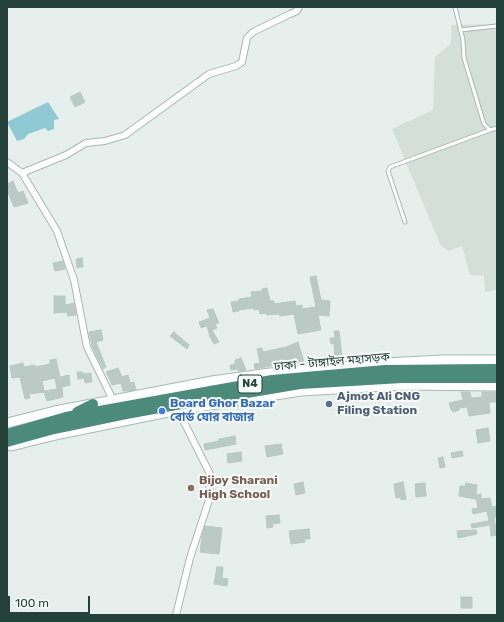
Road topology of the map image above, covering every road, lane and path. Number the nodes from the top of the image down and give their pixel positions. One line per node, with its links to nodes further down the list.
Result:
1 (299, 7): 8 (street)
2 (455, 7): 4 (lane)
3 (497, 26): 4 (lane)
4 (460, 30): 6 (lane)
5 (497, 128): 6 (lane)
6 (490, 130): 9 (lane)
7 (7, 162): 8 (street)
8 (22, 173): 17 (street)
9 (405, 222)
10 (497, 360): 11 (main road)
11 (384, 366): 12 (highway, ঢাকা - টাঙ্গাইল মহাসড়ক / N4); 13 (highway, ঢাকা - টাঙ্গাইল মহাসড়ক / N4)
12 (497, 369)
13 (271, 377): 17 (main road); 20 (highway, ঢাকা - টাঙ্গাইল মহাসড়ক / N4)
14 (497, 378): 15 (highway, ঢাকা - টাঙ্গাইল মহাসড়ক / N4)
15 (402, 382): 16 (main road); 19 (highway, ঢাকা - টাঙ্গাইল মহাসড়ক / N4)
16 (497, 386)
17 (113, 400): 18 (main road)
18 (93, 404): 20 (highway); 21 (main road)
19 (177, 407): 22 (highway, ঢাকা - টাঙ্গাইল মহাসড়ক / N4); 23 (street)
20 (66, 417): 22 (highway, ঢাকা - টাঙ্গাইল মহাসড়ক / N4)
21 (7, 424)
22 (11, 439)
23 (176, 615)

